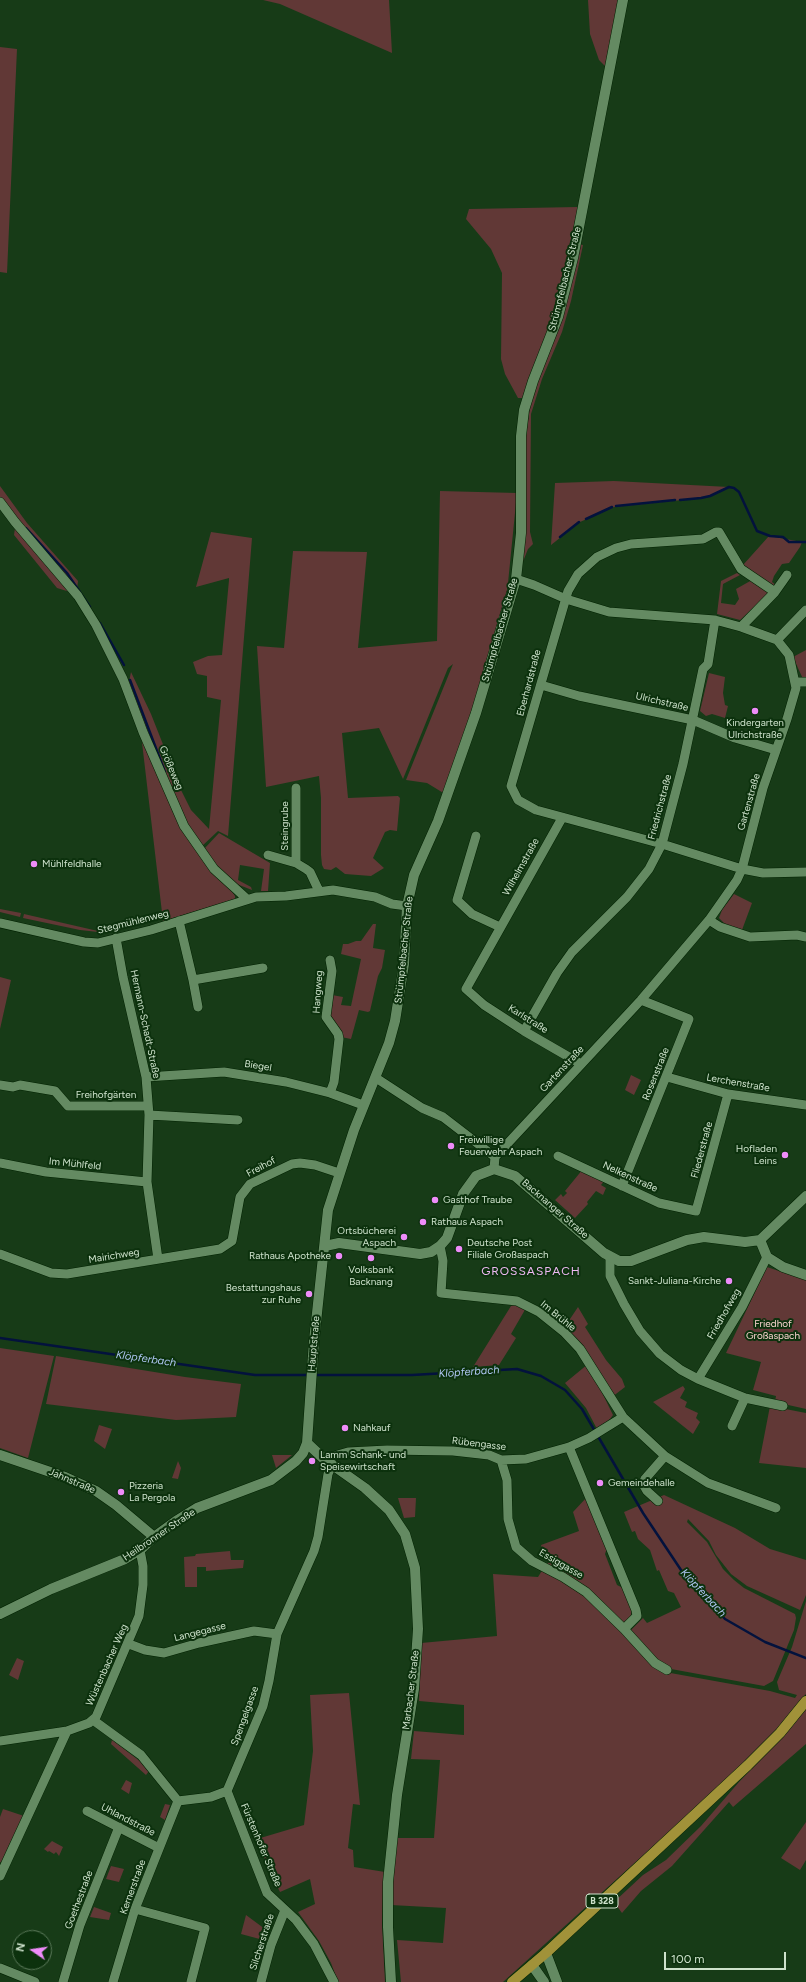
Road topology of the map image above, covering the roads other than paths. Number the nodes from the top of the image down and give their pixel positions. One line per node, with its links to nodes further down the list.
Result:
1 (623, 0): 4 (street, Strümpfelbacher Straße)
2 (0, 502): 25 (street, Größeweg)
3 (787, 575): 5 (street)
4 (516, 580): 6 (street); 26 (street, Strümpfelbacher Straße)
5 (775, 592): 6 (street, Eberhardstraße); 9 (street)
6 (566, 599): 8 (street); 13 (street, Eberhardstraße)
7 (806, 610): 10 (street)
8 (715, 620): 9 (street); 14 (street, Friedrichstraße)
9 (741, 627): 10 (street)
10 (777, 640): 11 (street, Gartenstraße)
11 (796, 682): 12 (street); 15 (street, Gartenstraße)
12 (806, 682)
13 (541, 685): 14 (street, Ulrichstraße); 17 (street, Eberhardstraße)
14 (692, 720): 15 (street, Ulrichstraße); 19 (street, Friedrichstraße)
15 (776, 750): 22 (street, Gartenstraße)
16 (296, 788): 21 (street, Steingrube)
17 (562, 818): 19 (street, Eberhardstraße); 30 (street, Wilhelmstraße)
18 (476, 836): 30 (street)
19 (662, 844): 22 (street, Eberhardstraße); 39 (street, Friedrichstraße)
20 (268, 855): 21 (street, Steingrube)
21 (296, 863): 24 (street, Steingrube)
22 (742, 869): 23 (street, Eberhardstraße); 27 (street, Gartenstraße)
23 (806, 872)
24 (319, 891): 25 (street); 26 (street)
25 (247, 899): 28 (street, Stegmühlenweg)
26 (407, 906): 43 (street, Strümpfelbacher Straße)
27 (709, 920): 31 (street); 37 (street, Gartenstraße)
28 (179, 921): 32 (street, Stegmühlenweg); 35 (street)
29 (0, 923): 32 (street, Stegmühlenweg)
30 (500, 927): 36 (street, Wilhelmstraße)
31 (806, 937)
32 (116, 938): 41 (street, Hermann-Schadt-Straße)
33 (330, 960): 45 (street, Hangweg)
34 (263, 968): 35 (street)
35 (193, 980): 38 (street)
36 (466, 989): 39 (street, Karlstraße)
37 (641, 1000): 40 (street, Gartenstraße); 42 (street, Rosenstraße)
38 (198, 1008)
39 (524, 1031): 40 (street, Karlstraße)
40 (581, 1064): 52 (street, Gartenstraße)
41 (146, 1077): 45 (street, Biegel); 49 (street, Hermann-Schadt-Straße)
42 (667, 1077): 46 (street, Lerchenstraße); 57 (street, Rosenstraße)
43 (376, 1078): 48 (street, Strümpfelbacher Straße); 52 (street)
44 (0, 1085): 49 (street, Freihofgärten)
45 (330, 1093): 48 (street, Biegel)
46 (728, 1094): 47 (street, Lerchenstraße); 59 (street, Fliederstraße)
47 (806, 1104)
48 (363, 1105): 55 (street, Strümpfelbacher Straße)
49 (148, 1110): 50 (street); 56 (street, Hermann-Schadt-Straße)
50 (238, 1120)
51 (558, 1156): 57 (street, Nelkenstraße)
52 (495, 1157): 54 (street)
53 (0, 1163): 56 (street, Im Mühlfeld)
54 (494, 1169): 63 (street); 65 (street, Backnanger Straße)
55 (339, 1173): 61 (street, Freihof); 62 (street, Strümpfelbacher Straße)
56 (147, 1182): 67 (street, Hermann-Schadt-Straße)
57 (622, 1186): 59 (street, Nelkenstraße)
58 (806, 1196): 60 (street)
59 (696, 1211)
60 (760, 1240): 65 (street, Backnanger Straße); 66 (street)
61 (232, 1241): 67 (street, Mairichweg)
62 (325, 1246): 63 (street); 74 (street, Hauptstraße)
63 (440, 1246): 72 (street, Im Brühle)
64 (0, 1254): 67 (street, Mairichweg)
65 (610, 1257): 69 (street)
66 (767, 1258): 68 (street); 69 (street, Friedhofweg)
67 (158, 1260)
68 (806, 1275)
69 (698, 1379): 70 (street)
70 (745, 1398): 71 (street); 73 (street)
71 (783, 1406)
72 (622, 1417): 75 (street, Rübengasse); 77 (street)
73 (732, 1426)
74 (307, 1443): 79 (street, Marbacher Straße); 82 (street, Heilbronner Straße)
75 (569, 1447): 78 (street, Rübengasse); 85 (street)
76 (0, 1454): 82 (street, Jahnstraße)
77 (665, 1456): 80 (street); 81 (street)
78 (502, 1460): 79 (street, Rübengasse); 85 (street, Essiggasse)
79 (328, 1462): 86 (street, Spengelgasse); 110 (street, Marbacher Straße)
80 (658, 1501)
81 (776, 1508)
82 (154, 1537): 83 (street, Heilbronner Straße)
83 (140, 1550): 84 (street, Heilbronner Straße); 87 (street, Wüstenbacher Weg)
84 (0, 1614)
85 (624, 1629): 88 (street, Essiggasse)
86 (277, 1634): 87 (street, Langegasse); 93 (street, Spengelgasse)
87 (129, 1644): 90 (street, Wüstenbacher Weg)
88 (667, 1670)
89 (806, 1701): 101 (main road, B 328)
90 (93, 1720): 91 (street, Wüstenbacher Weg); 94 (street)
91 (67, 1730): 92 (street, Wüstenbacher Weg); 98 (street)
92 (0, 1741)
93 (227, 1791): 94 (street); 100 (street, Fürstenhofer Straße)
94 (178, 1801): 97 (street, Kernerstraße)
95 (87, 1811): 96 (street, Uhlandstraße)
96 (119, 1827): 97 (street, Uhlandstraße); 105 (street, Goethestraße)
97 (159, 1848): 99 (street, Kernerstraße)
98 (0, 1876)
99 (135, 1909): 106 (street, Kernerstraße); 107 (street)
100 (285, 1910): 108 (street, Silcherstraße); 109 (street, Fürstenhofer Straße)
101 (546, 1953): 102 (main road, B 328); 113 (street)
102 (532, 1965): 111 (main road, B 328); 112 (street)
103 (0, 1968): 104 (street)
104 (35, 1982)
105 (63, 1982)
106 (113, 1982)
107 (191, 1982)
108 (261, 1982)
109 (334, 1982)
110 (391, 1982)
111 (512, 1982)
112 (544, 1982)
113 (557, 1982)

